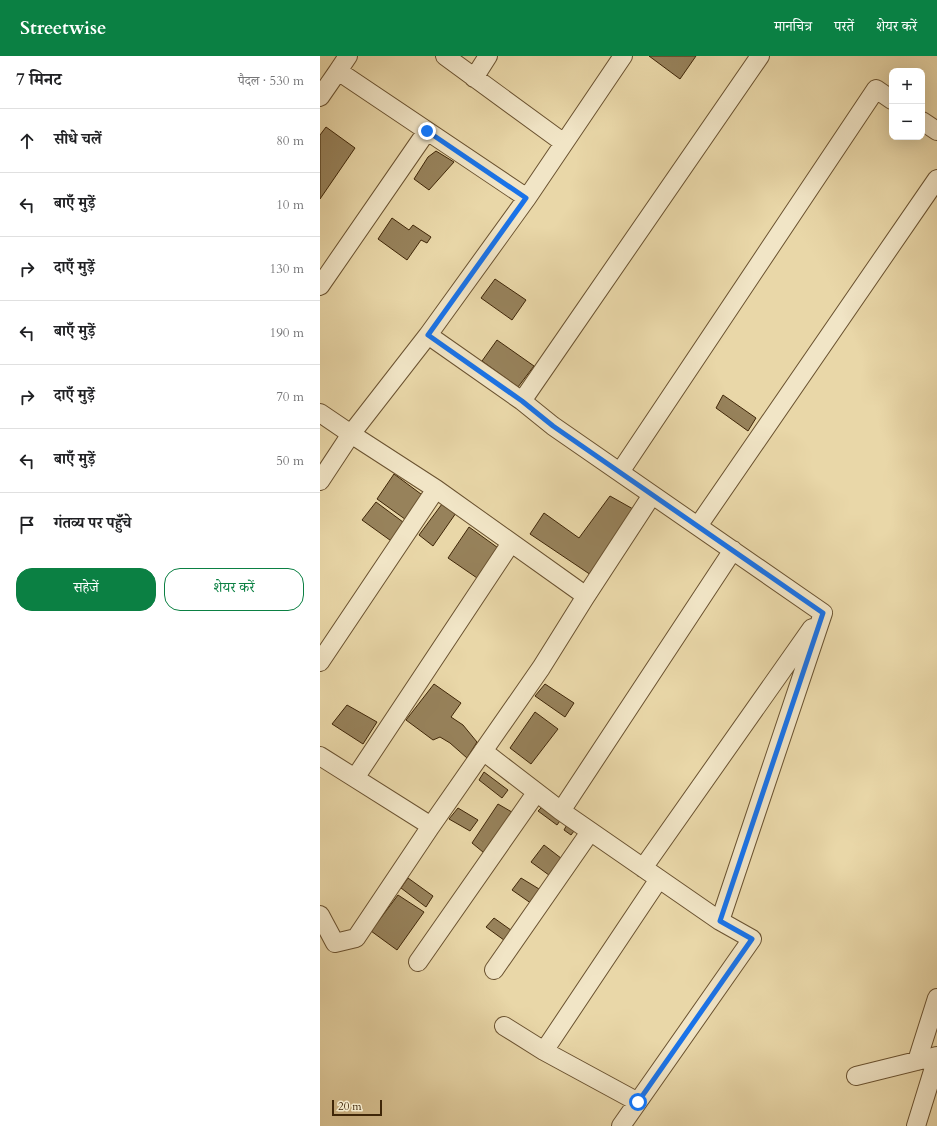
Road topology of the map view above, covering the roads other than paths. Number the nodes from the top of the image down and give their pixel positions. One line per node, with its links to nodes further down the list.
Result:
1 (348, 56): 6 (street)
2 (445, 56): 7 (street)
3 (488, 56): 7 (street)
4 (622, 56): 13 (street)
5 (760, 56): 18 (street)
6 (338, 71): 8 (street); 11 (street)
7 (474, 78): 13 (street)
8 (320, 97)
9 (889, 98): 21 (street)
10 (925, 123): 12 (street)
11 (427, 131): 15 (street); 16 (street)
12 (937, 131)
13 (564, 143): 15 (street)
14 (937, 179): 25 (street)
15 (526, 198): 17 (street)
16 (320, 286)
17 (428, 335): 18 (street); 20 (street)
18 (522, 401): 21 (street)
19 (320, 413): 20 (street)
20 (351, 434): 22 (street); 23 (street)
21 (620, 472): 24 (street)
22 (320, 481)
23 (436, 489): 26 (street); 30 (street)
24 (652, 495): 25 (street); 28 (street)
25 (698, 526): 27 (street)
26 (511, 543): 28 (street); 33 (street)
27 (733, 550): 29 (street); 35 (street)
28 (586, 596): 31 (street)
29 (823, 613): 38 (street); 41 (street)
30 (320, 662)
31 (483, 751): 34 (street); 36 (street)
32 (320, 756): 33 (street)
33 (355, 778): 36 (street)
34 (536, 793): 35 (street); 42 (street)
35 (561, 811): 37 (street)
36 (431, 826): 40 (street)
37 (590, 832): 38 (street); 43 (street)
38 (643, 868): 39 (street)
39 (659, 879): 41 (street); 46 (street)
40 (320, 915)
41 (720, 921): 50 (street)
42 (418, 962)
43 (494, 970)
44 (937, 998): 48 (street)
45 (504, 1026): 46 (street)
46 (544, 1051): 50 (street)
47 (937, 1057): 48 (street); 52 (street)
48 (917, 1061): 49 (street)
49 (856, 1076)
50 (638, 1102): 51 (street)
51 (621, 1126)
52 (916, 1126)

